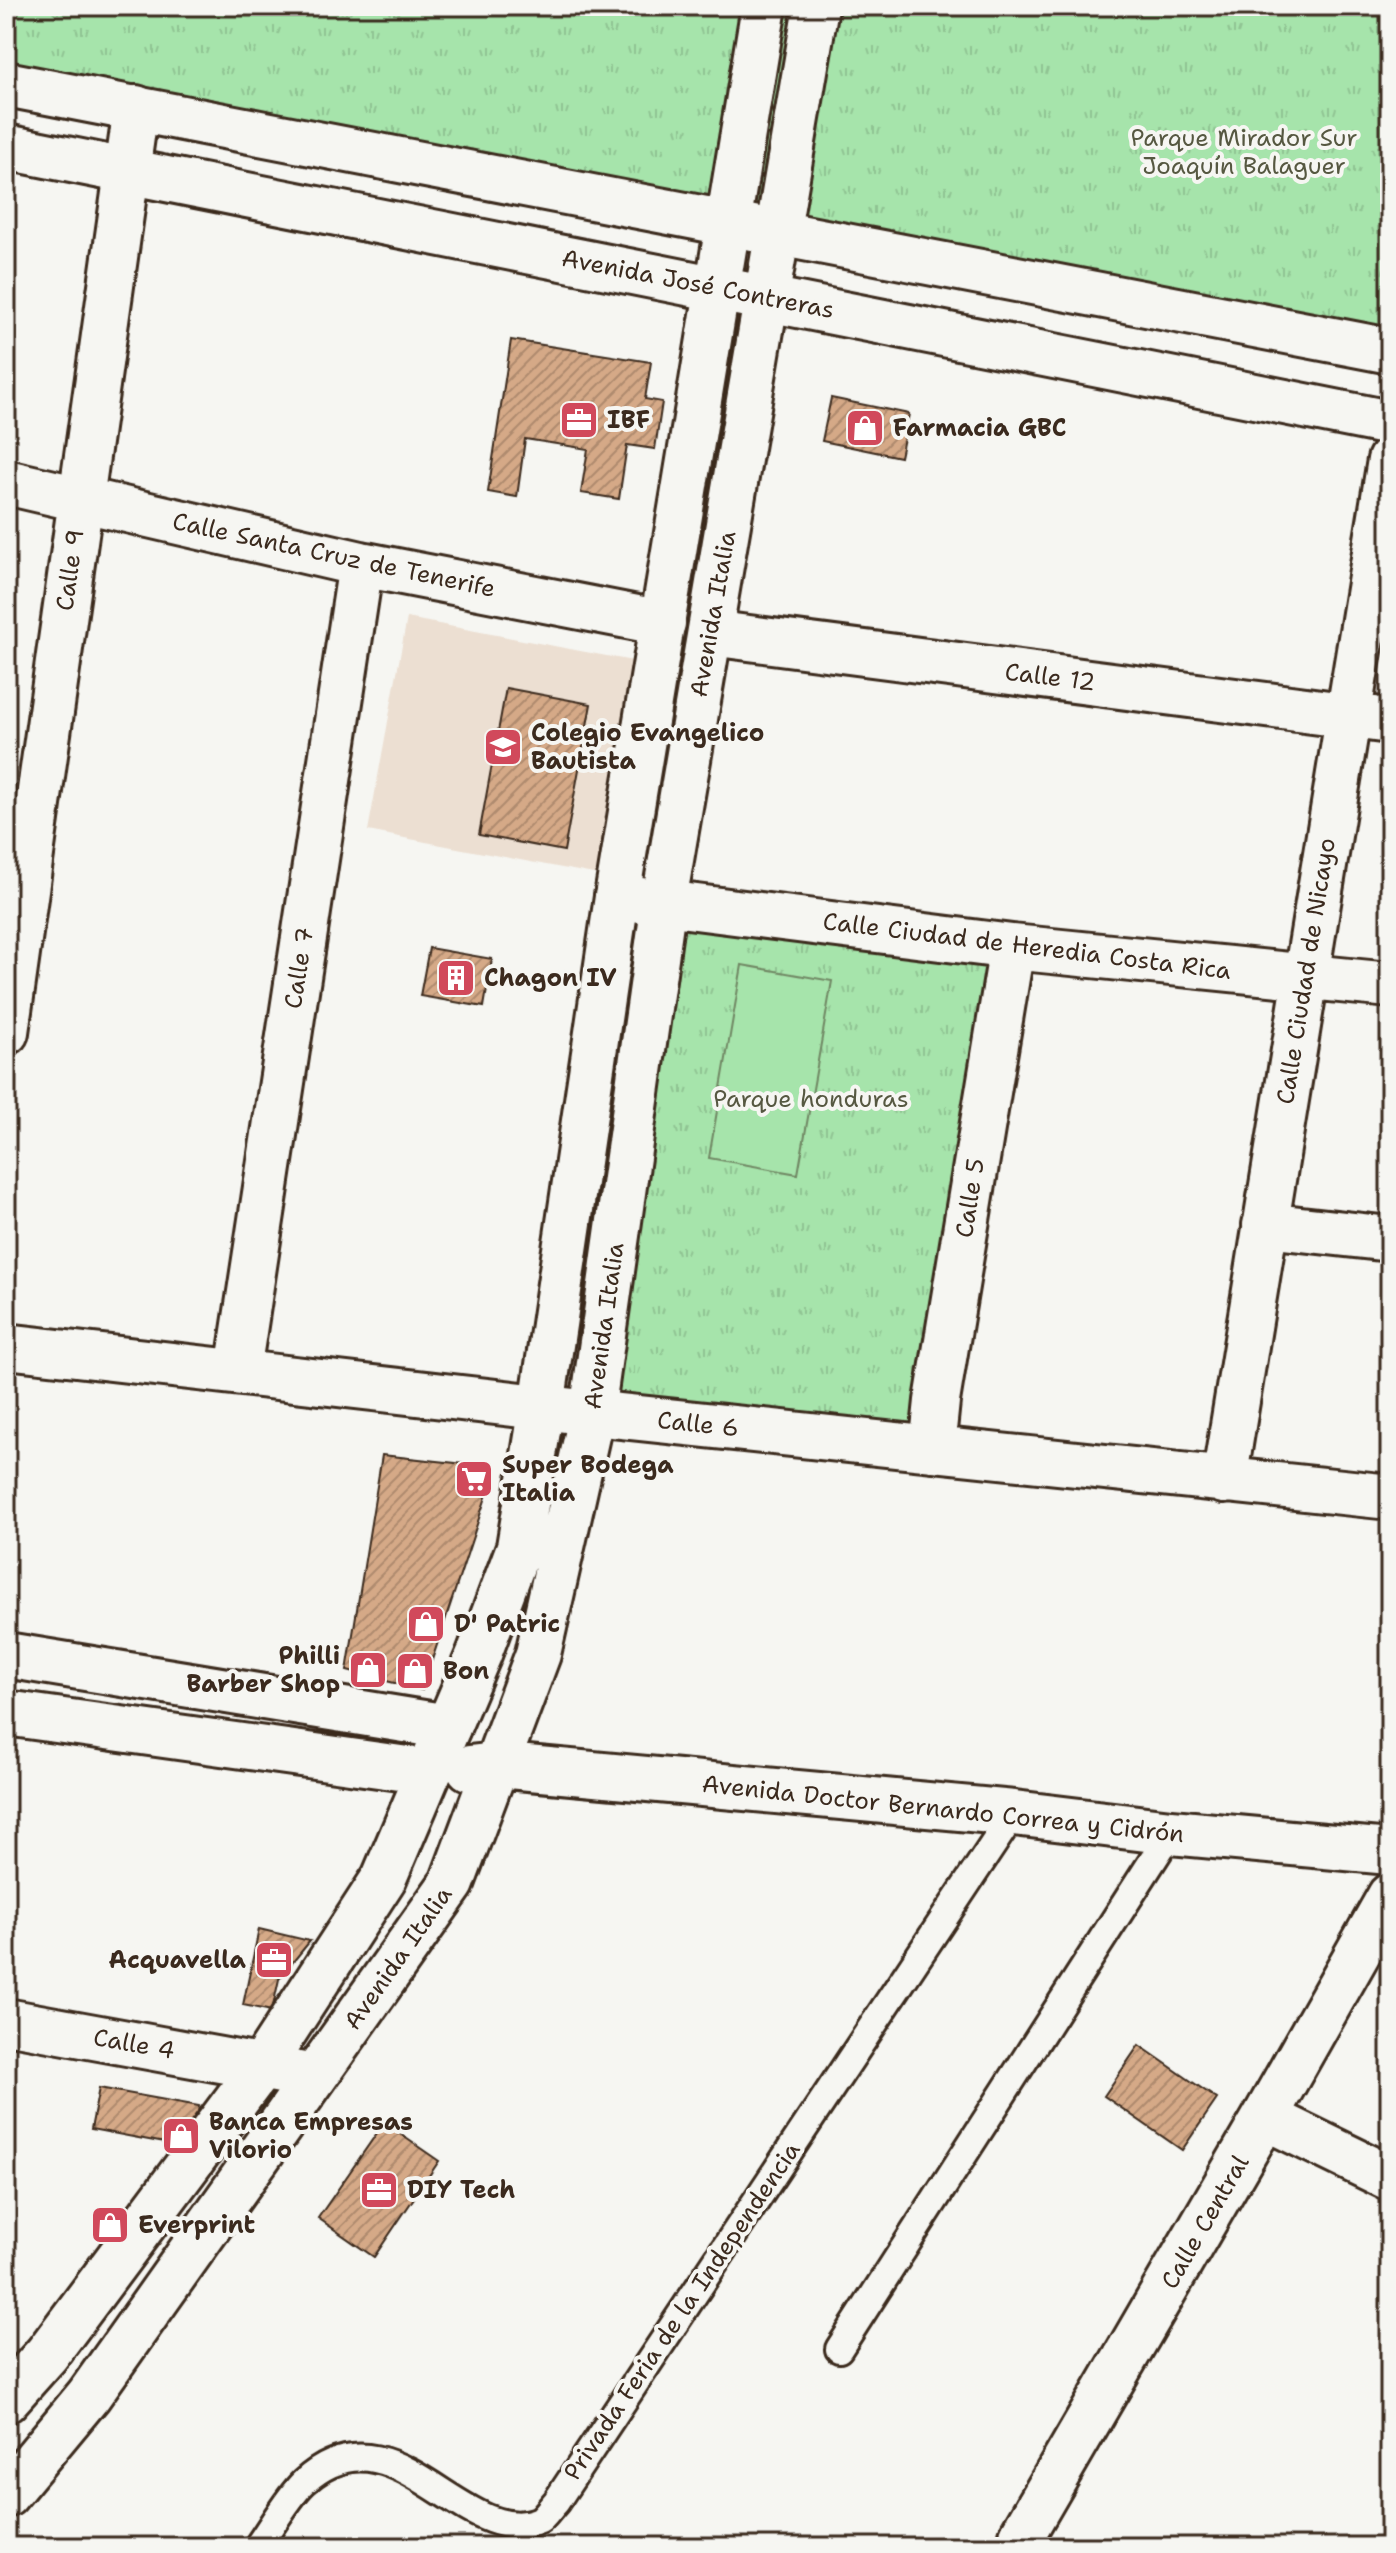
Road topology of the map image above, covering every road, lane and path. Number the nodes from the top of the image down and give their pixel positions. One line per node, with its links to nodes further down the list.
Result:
1 (764, 6): 7 (street, Avenida Italia)
2 (816, 6): 8 (street, Avenida Italia)
3 (6, 84): 4 (street)
4 (136, 108): 6 (street, Calle 9); 7 (street)
5 (6, 147): 6 (street, Avenida José Contreras)
6 (126, 171): 9 (street, Avenida José Contreras); 15 (street, Calle 9)
7 (729, 223): 8 (street); 9 (street, Avenida Italia)
8 (778, 233): 10 (street, Avenida Italia); 11 (street)
9 (718, 288): 10 (street, Avenida José Contreras); 17 (street, Avenida Italia)
10 (767, 298): 12 (street, Avenida José Contreras); 18 (street, Avenida Italia)
11 (1390, 351)
12 (1390, 423)
13 (1390, 460): 19 (street, Calle Ciudad de Nicayo)
14 (6, 482): 15 (street, Calle Santa Cruz de Tenerife)
15 (80, 499): 16 (street, Calle Santa Cruz de Tenerife); 25 (street, Calle 9)
16 (361, 564): 17 (street, Calle Santa Cruz de Tenerife); 29 (street, Calle 7)
17 (663, 623): 20 (street, Avenida Italia)
18 (710, 633): 19 (street, Calle 12); 21 (street, Avenida Italia)
19 (1369, 718): 23 (street, Calle Ciudad de Nicayo)
20 (617, 897): 21 (street, Calle Ciudad de Heredia Costa Rica); 30 (street, Avenida Italia)
21 (664, 901): 22 (street, Calle Ciudad de Heredia Costa Rica); 31 (street, Avenida Italia)
22 (1012, 947): 23 (street, Calle Ciudad de Heredia Costa Rica); 32 (street, Calle 5)
23 (1305, 977): 24 (street, Calle Ciudad de Heredia Costa Rica); 26 (street, Calle Ciudad de Nicayo)
24 (1390, 985)
25 (6, 1032)
26 (1265, 1225): 27 (street); 33 (street, Calle Ciudad de Nicayo)
27 (1390, 1239)
28 (6, 1346): 29 (street, Calle 6)
29 (238, 1371): 30 (street, Calle 6)
30 (542, 1406): 31 (street, Calle 6); 37 (street, Avenida Italia)
31 (592, 1413): 32 (street, Calle 6); 38 (street, Avenida Italia)
32 (932, 1449): 33 (street, Calle 6)
33 (1224, 1481): 34 (street, Calle 6)
34 (1390, 1497)
35 (6, 1655): 37 (street)
36 (6, 1713): 39 (street, Avenida Doctor Bernardo Correa y Cidrón)
37 (448, 1727): 38 (street); 39 (street, Avenida Italia)
38 (496, 1765): 39 (street, Avenida Doctor Bernardo Correa y Cidrón); 40 (street, Avenida Doctor Bernardo Correa y Cidrón); 46 (street, Avenida Italia)
39 (429, 1772): 45 (street, Avenida Italia)
40 (1014, 1813): 41 (street, Avenida Doctor Bernardo Correa y Cidrón); 52 (lane, Privada Feria de la Independencia)
41 (1171, 1832): 42 (street, Avenida Doctor Bernardo Correa y Cidrón); 49 (lane)
42 (1390, 1852)
43 (1390, 1896): 47 (street, Calle Central)
44 (6, 2021): 45 (street, Calle 4)
45 (262, 2066): 46 (street, Calle 4); 50 (street, Avenida Italia)
46 (314, 2077): 51 (street, Avenida Italia)
47 (1265, 2117): 48 (street); 53 (street, Calle Central)
48 (1390, 2178)
49 (839, 2349)
50 (6, 2400)
51 (6, 2495)
52 (257, 2547)
53 (1023, 2547)

